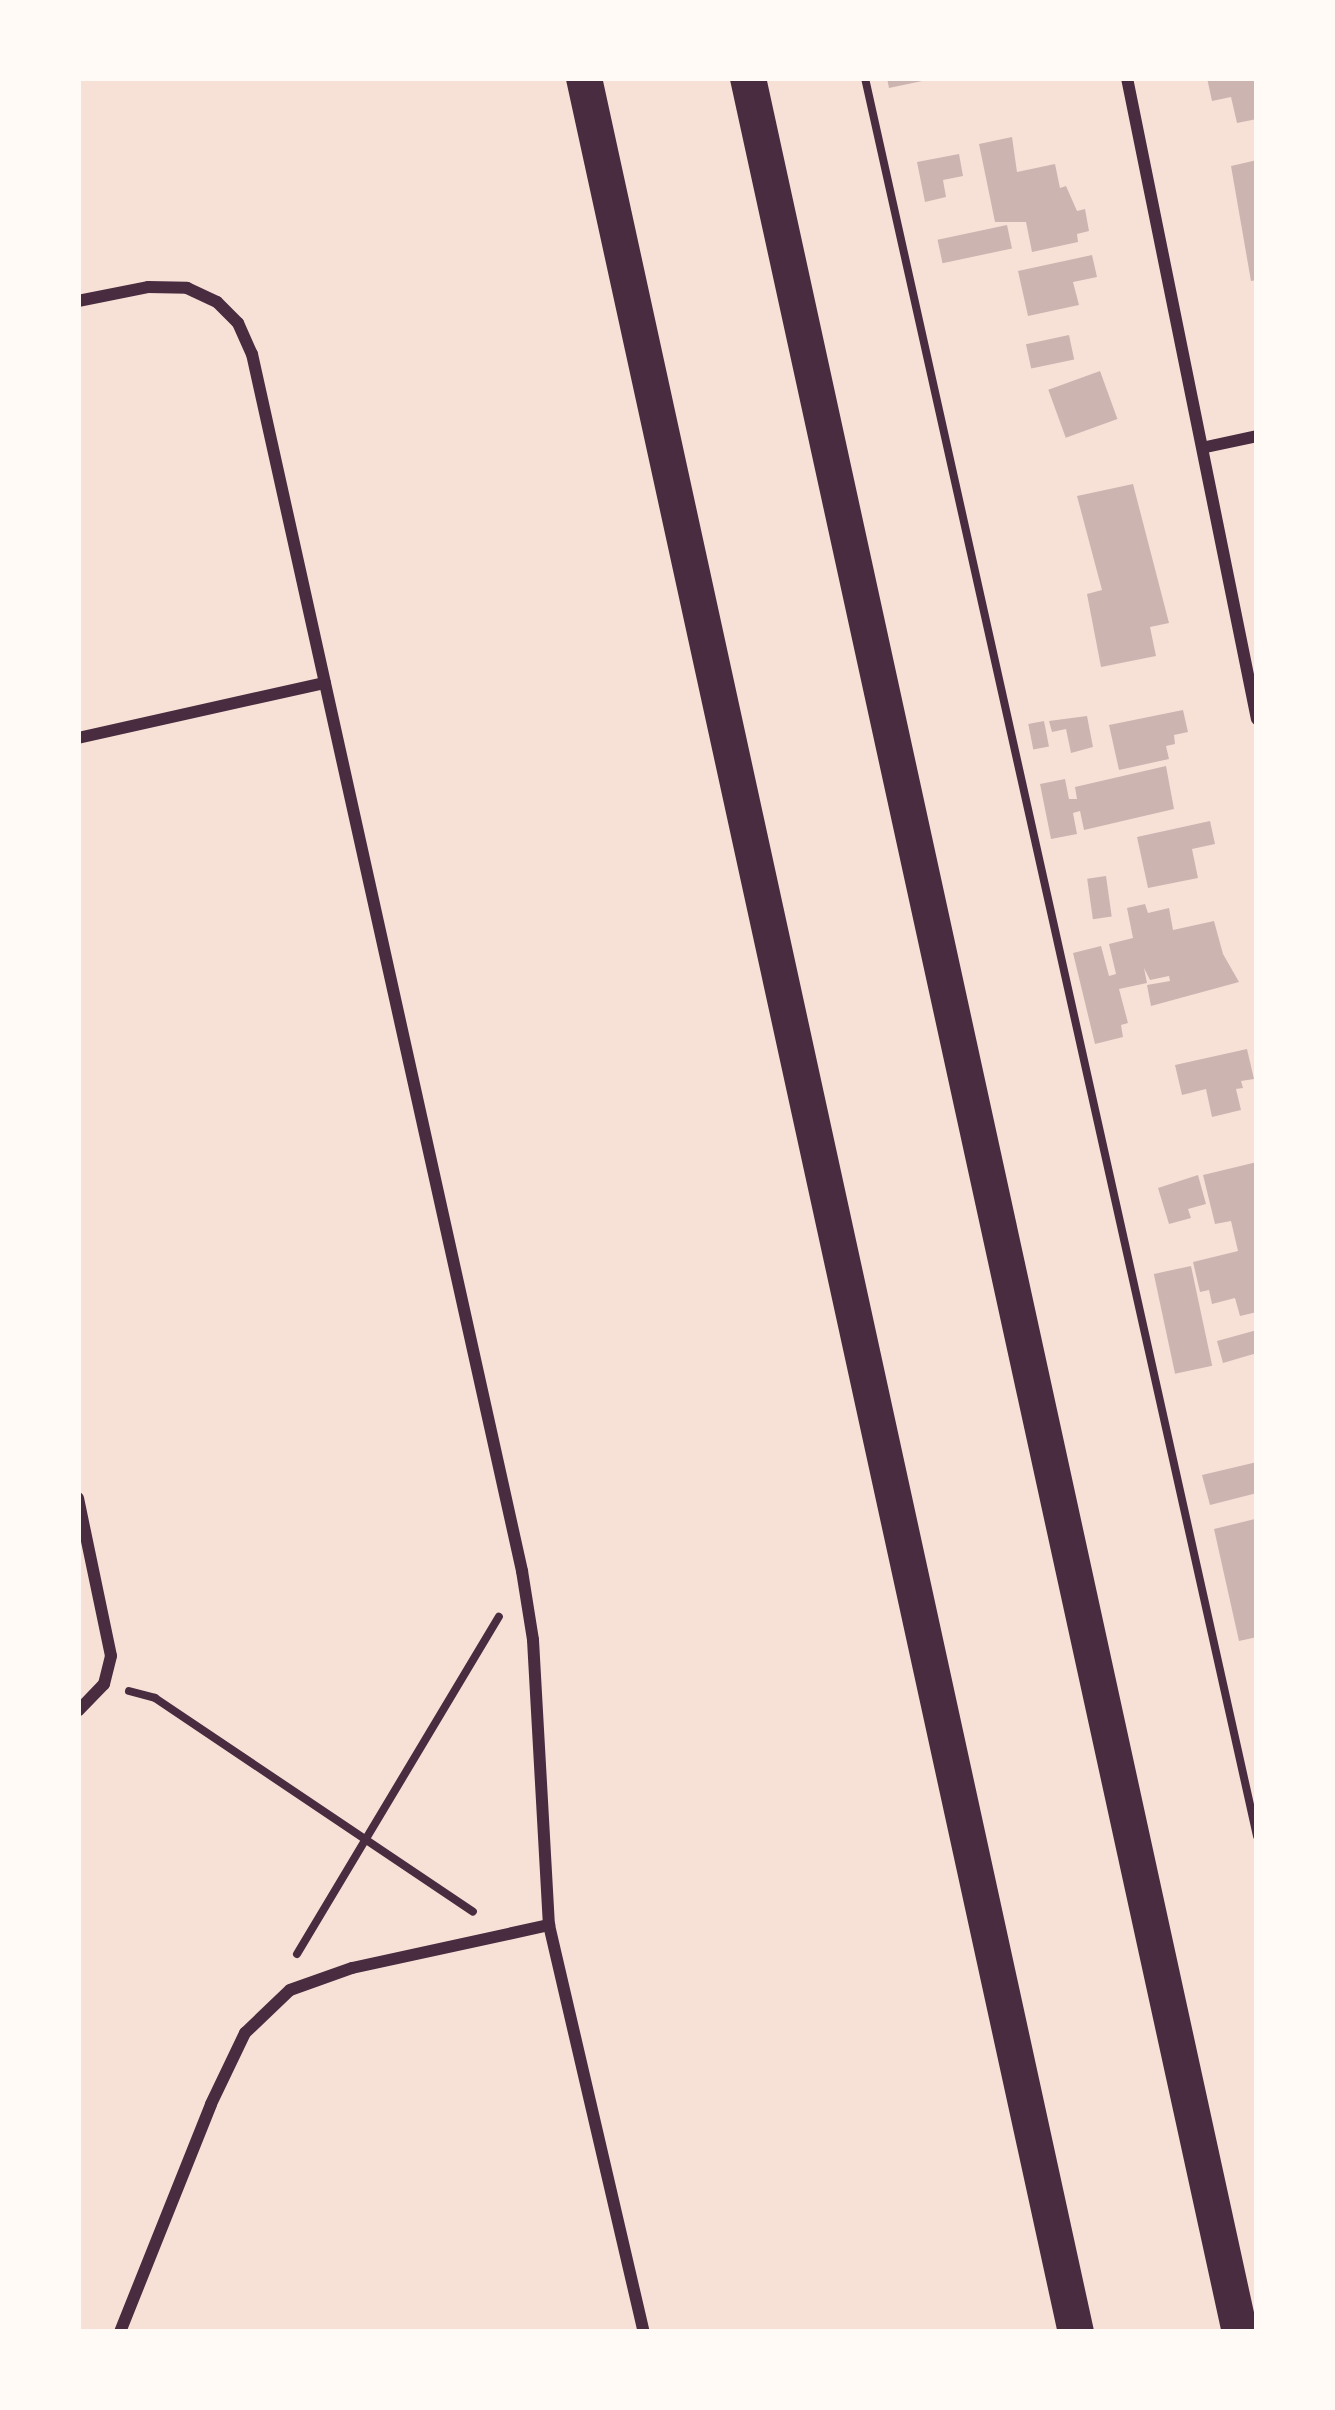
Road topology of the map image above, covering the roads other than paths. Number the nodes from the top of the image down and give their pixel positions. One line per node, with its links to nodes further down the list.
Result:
1 (584, 78): 15 (highway)
2 (748, 78): 16 (highway)
3 (1127, 78): 6 (street)
4 (78, 301): 7 (street)
5 (1257, 436): 6 (street)
6 (1206, 447): 8 (street)
7 (325, 682): 9 (street); 12 (street)
8 (1257, 719)
9 (78, 738)
10 (78, 1498): 11 (street)
11 (78, 1711)
12 (550, 1925): 13 (street); 14 (street)
13 (120, 2332)
14 (644, 2332)
15 (1076, 2332)
16 (1240, 2332)

